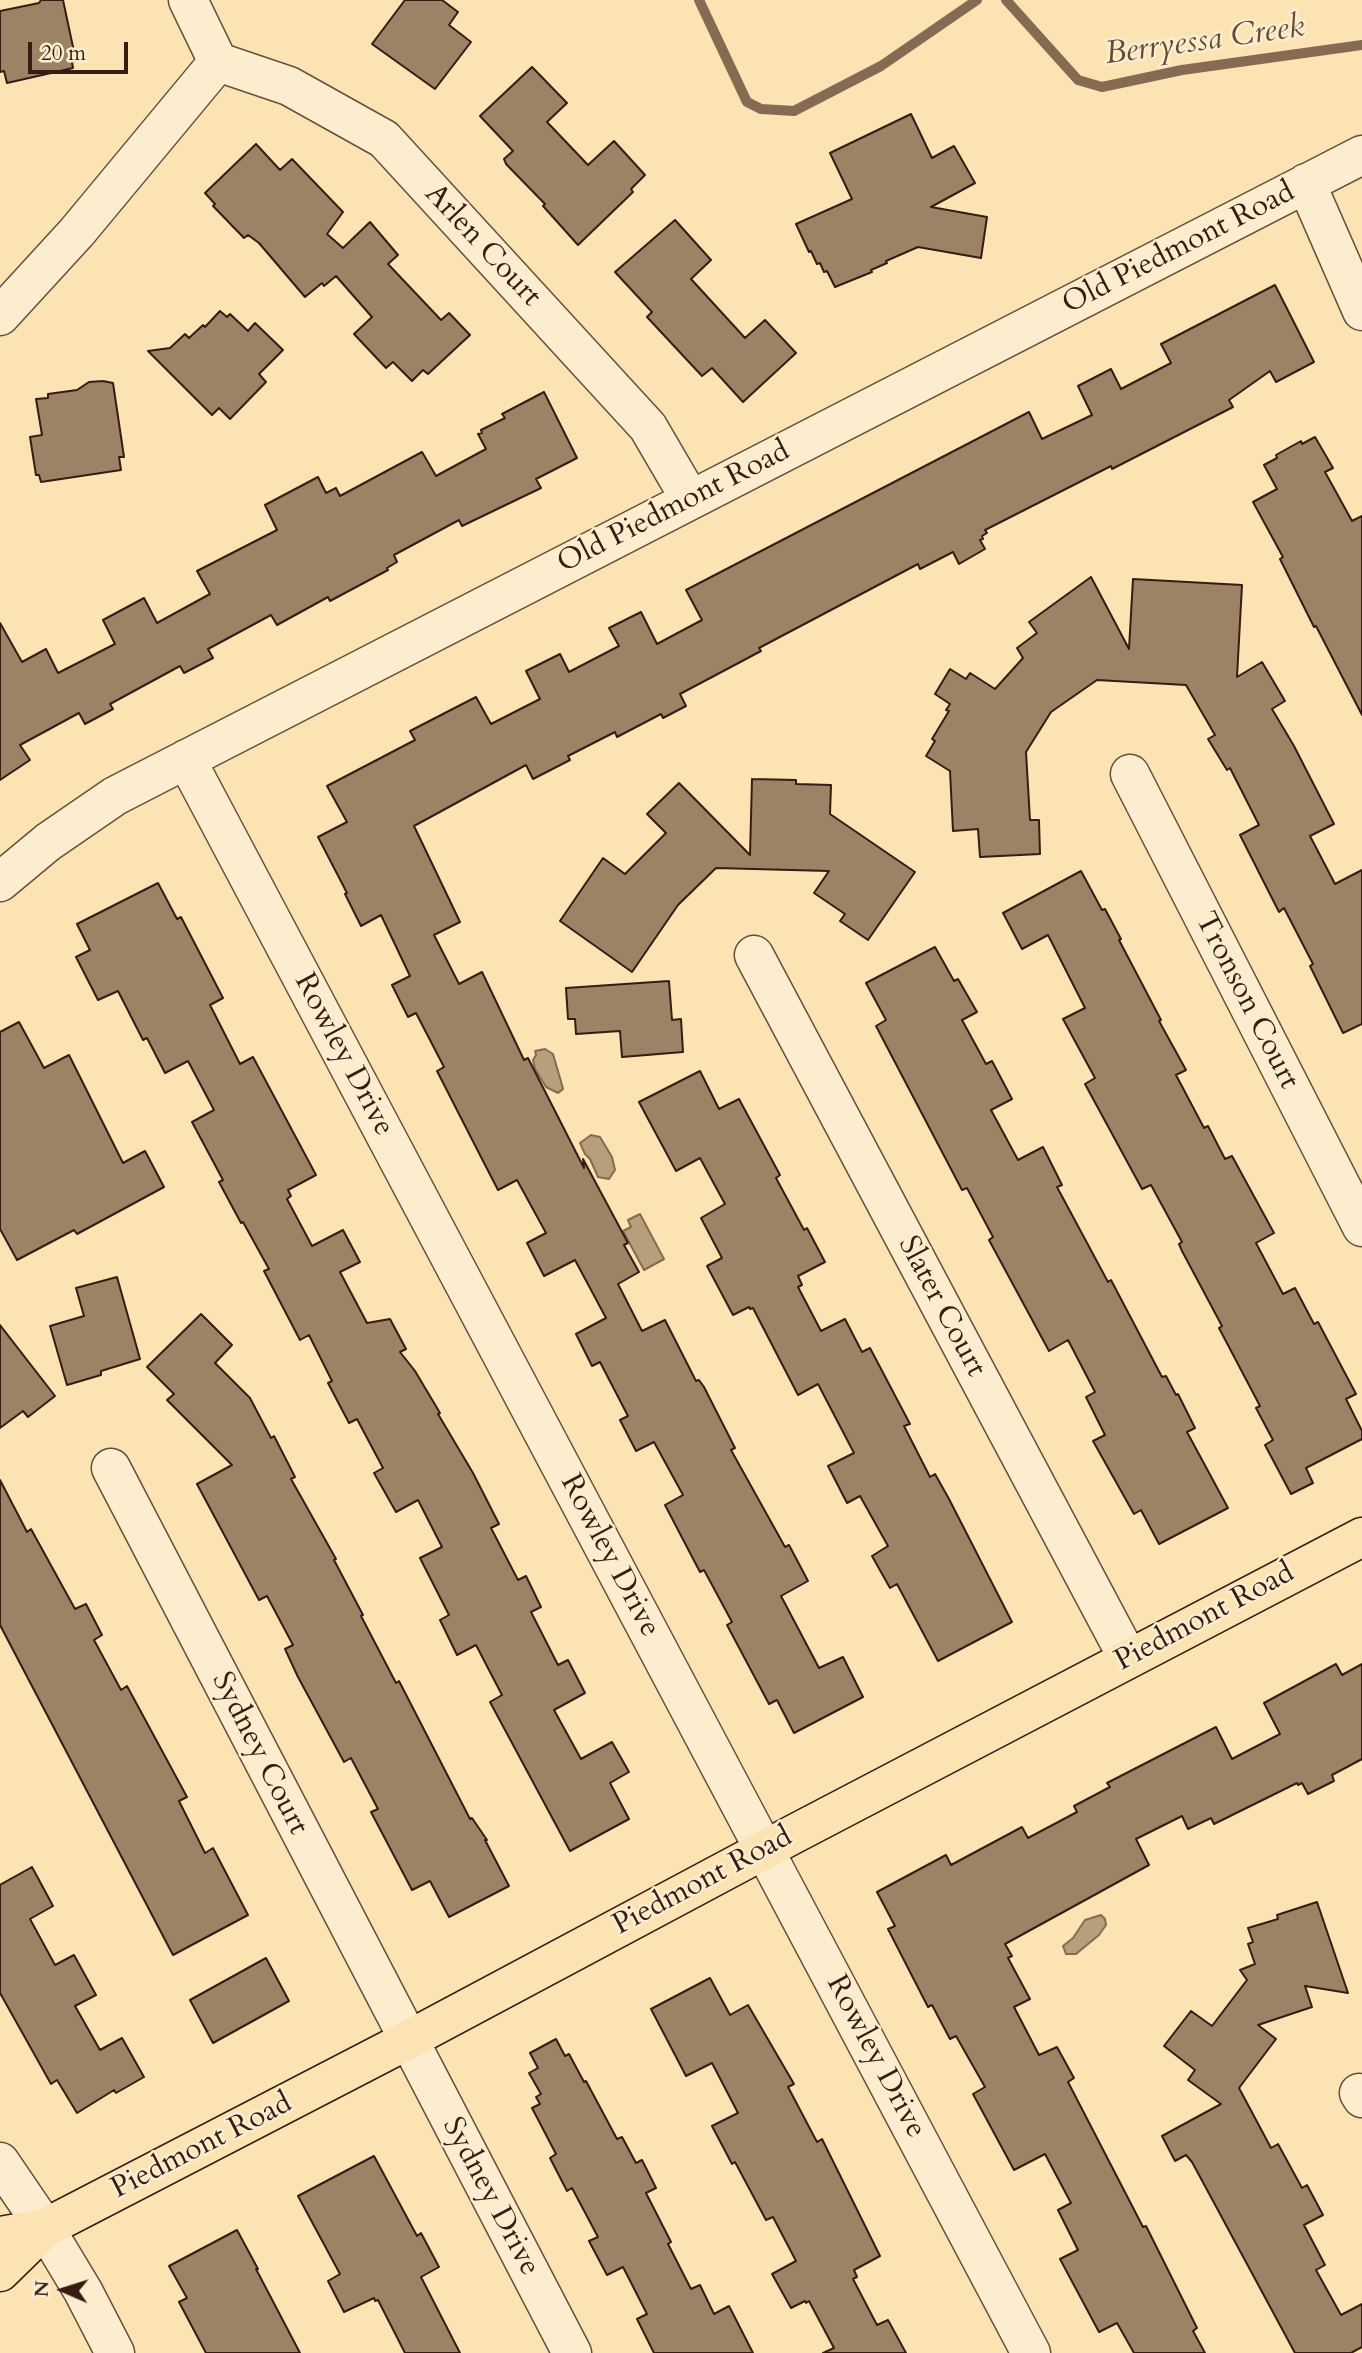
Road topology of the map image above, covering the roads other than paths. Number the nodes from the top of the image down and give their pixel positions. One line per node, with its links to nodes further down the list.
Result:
1 (188, 0): 2 (street)
2 (218, 62): 6 (street); 7 (street, Arlen Court)
3 (1362, 155): 4 (street, Old Piedmont Road)
4 (1306, 183): 5 (street); 7 (street, Old Piedmont Road)
5 (1362, 311)
6 (0, 316)
7 (690, 499): 8 (street, Old Piedmont Road)
8 (186, 760): 10 (street, Old Piedmont Road); 16 (street, Rowley Drive)
9 (1130, 774): 12 (street, Tronson Court)
10 (0, 882)
11 (754, 955): 15 (street, Slater Court)
12 (1362, 1227)
13 (111, 1468): 17 (street, Sydney Court)
14 (1362, 1537): 15 (main road, Piedmont Road)
15 (1128, 1658): 16 (main road, Piedmont Road)
16 (765, 1849): 17 (main road, Piedmont Road); 24 (street, Rowley Drive)
17 (408, 2040): 19 (main road, Piedmont Road); 23 (street, Sydney Drive)
18 (0, 2162): 19 (street)
19 (45, 2228): 20 (main road, Piedmont Road); 21 (main road, Piedmont Road); 22 (street)
20 (0, 2236)
21 (0, 2272)
22 (114, 2353)
23 (572, 2353)
24 (1031, 2353)

